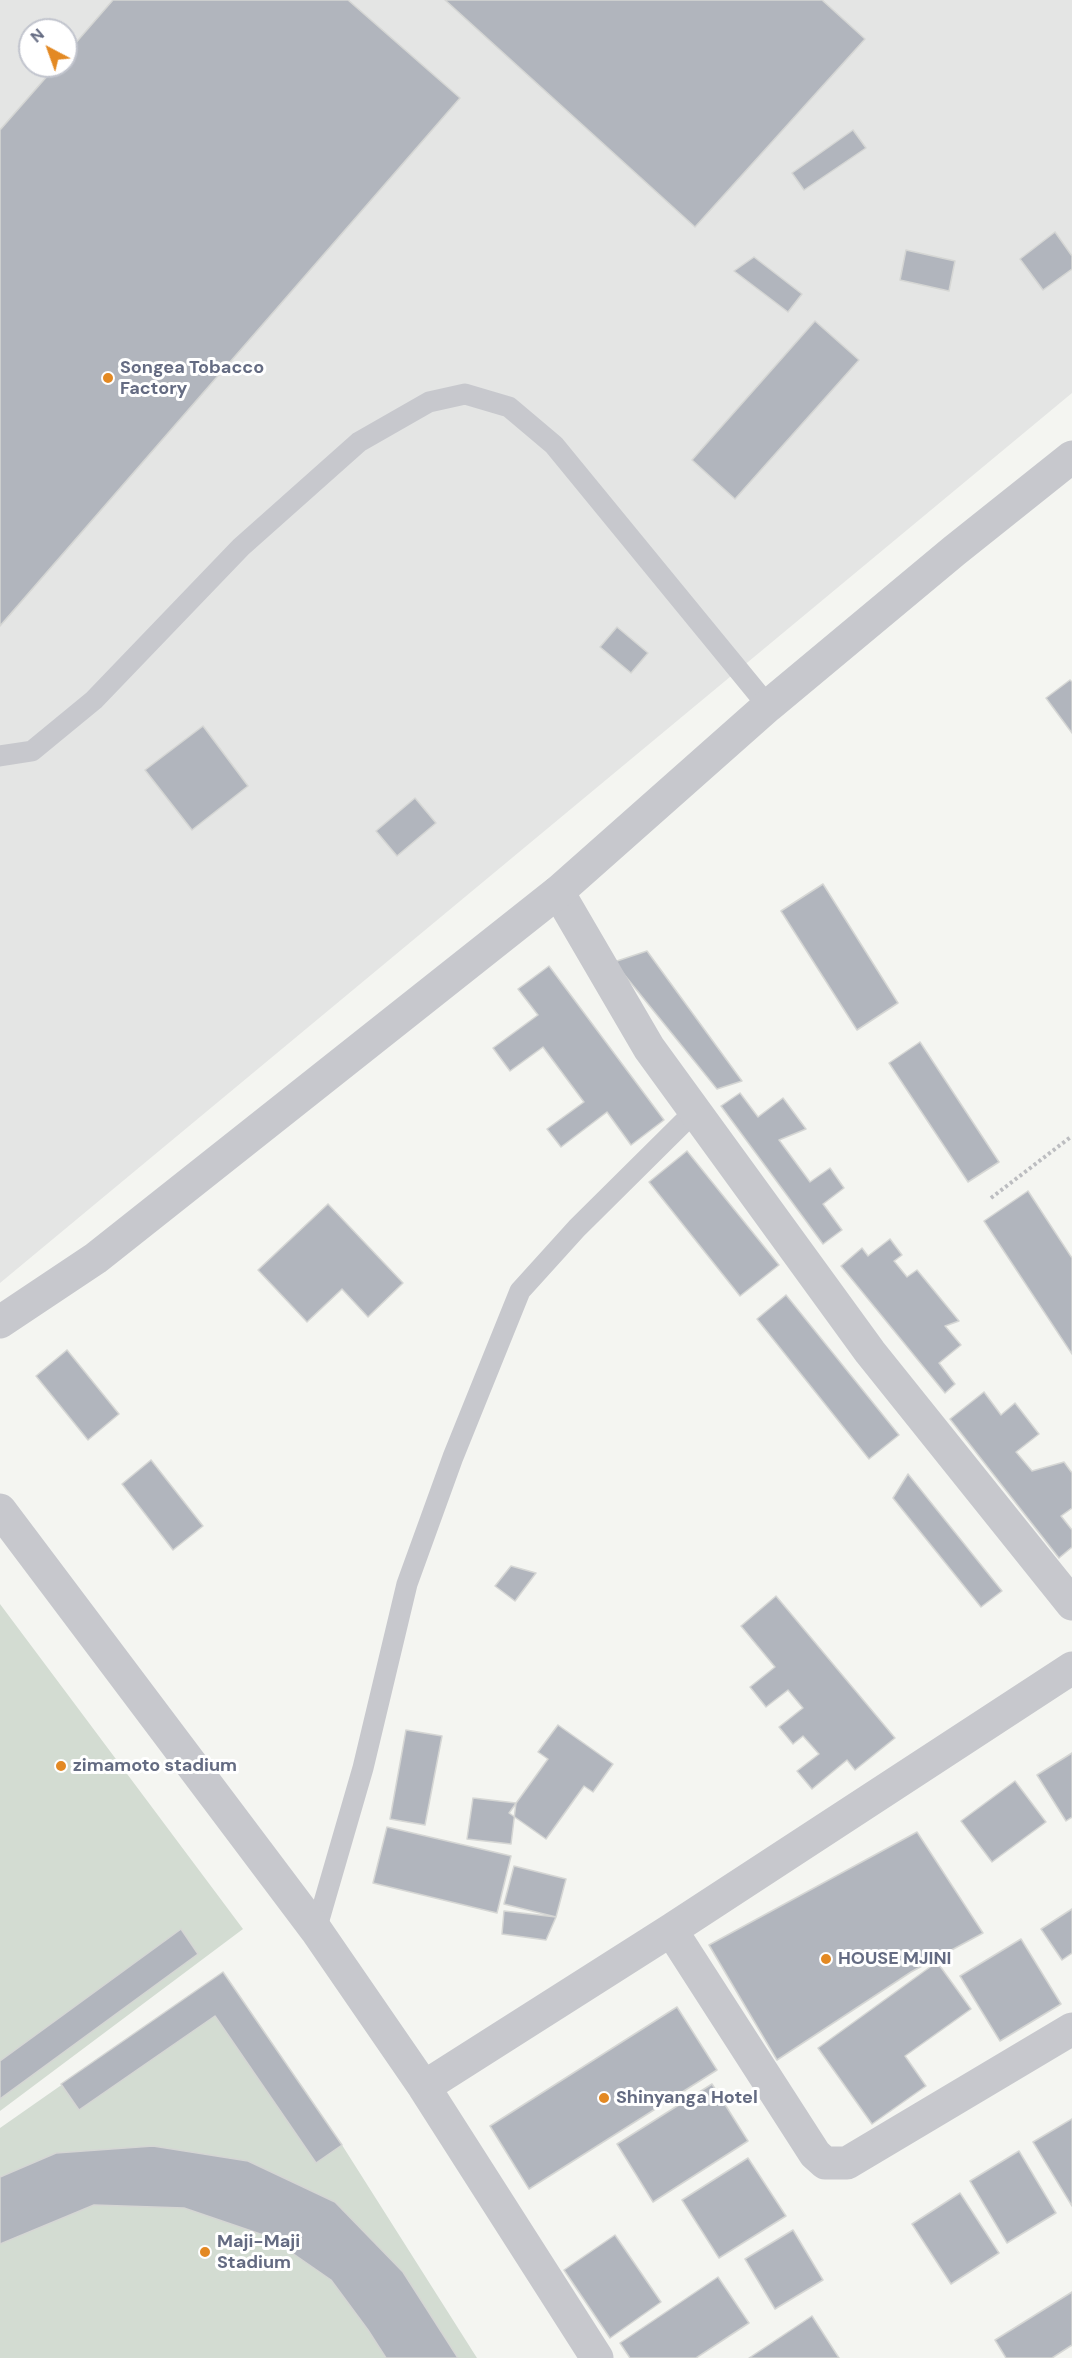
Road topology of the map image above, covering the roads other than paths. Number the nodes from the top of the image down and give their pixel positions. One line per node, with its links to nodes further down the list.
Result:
1 (1072, 457): 2 (street)
2 (768, 705): 3 (lane); 4 (street)
3 (0, 756)
4 (558, 892): 5 (street); 6 (street)
5 (695, 1111): 8 (street); 10 (lane)
6 (0, 1322)
7 (0, 1510): 10 (street)
8 (1072, 1604)
9 (1072, 1668): 11 (street)
10 (316, 1930): 13 (street)
11 (671, 1930): 12 (street); 13 (street)
12 (1072, 2029)
13 (424, 2087): 14 (street)
14 (597, 2358)

